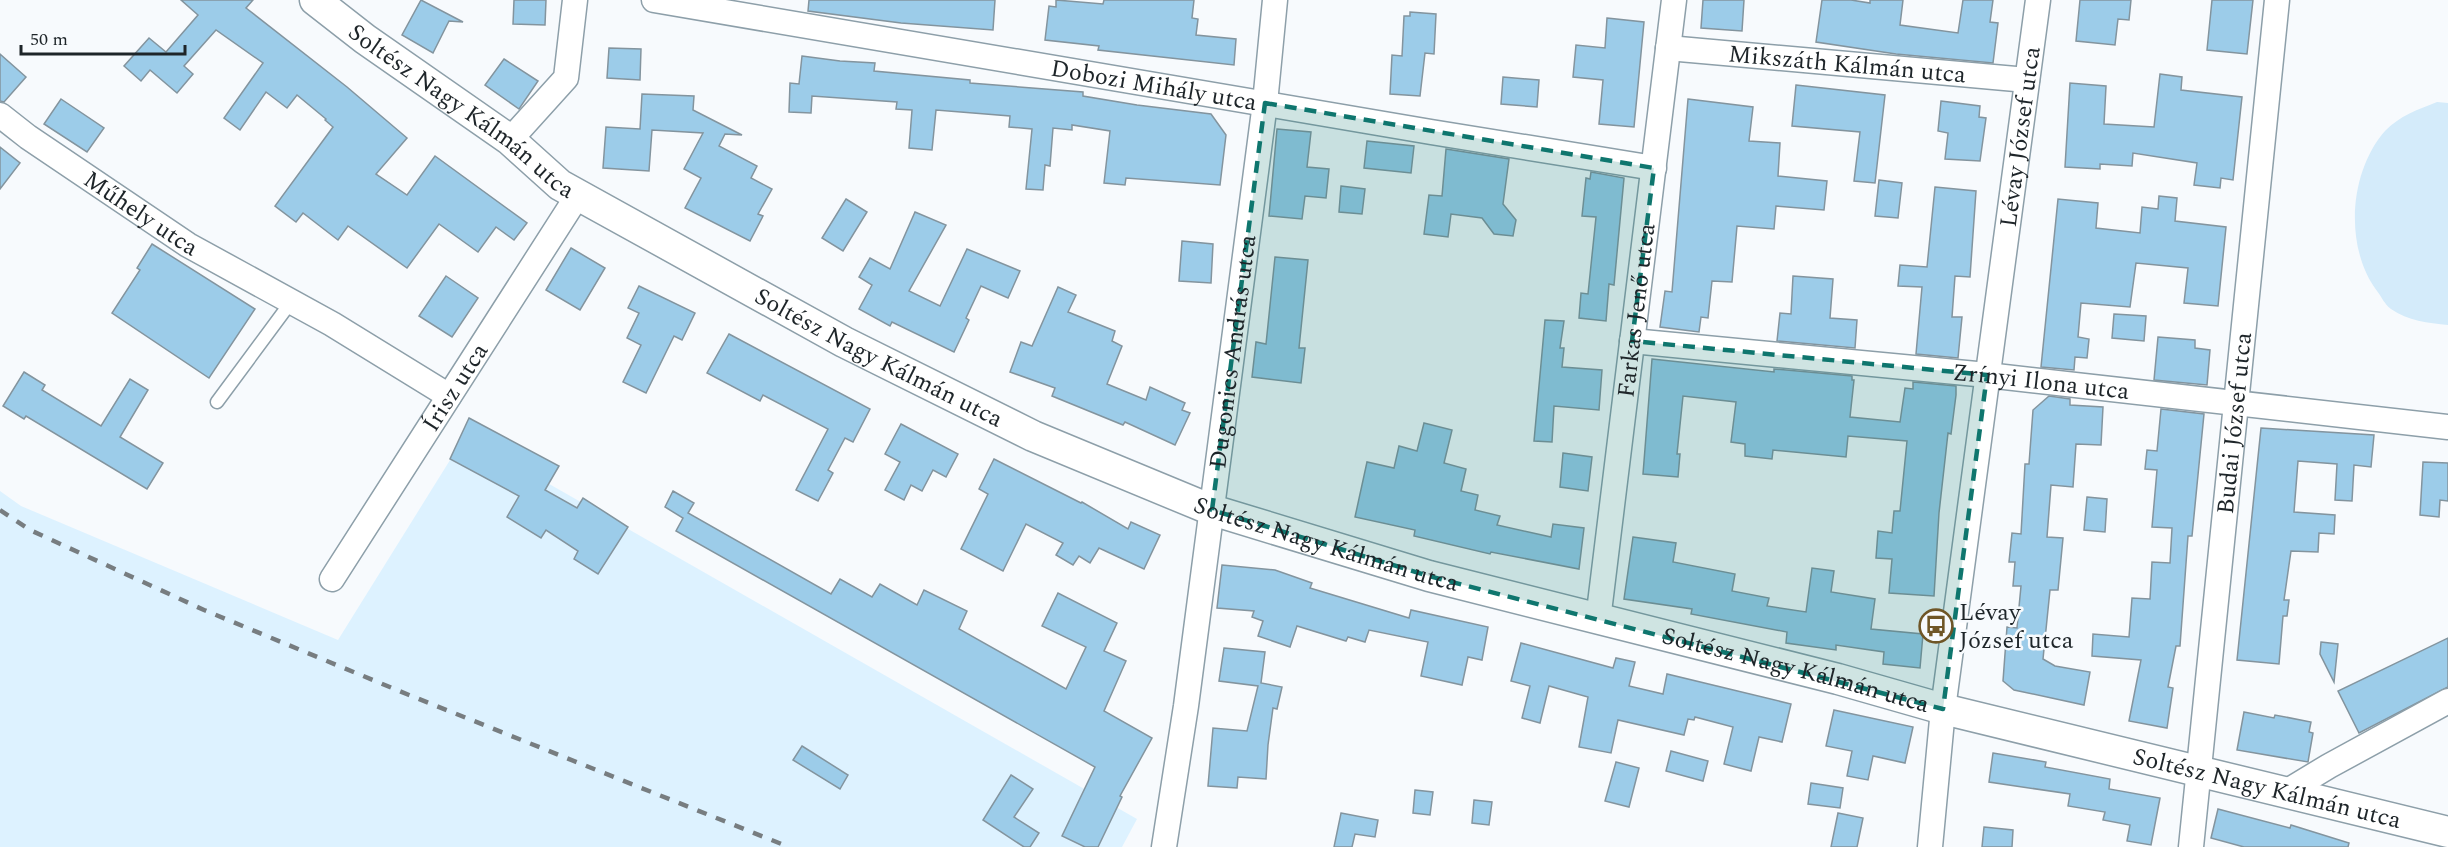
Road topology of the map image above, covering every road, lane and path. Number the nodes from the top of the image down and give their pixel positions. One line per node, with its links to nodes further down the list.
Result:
1 (315, 0): 12 (street, Soltész Nagy Kálmán utca)
2 (575, 0): 12 (street)
3 (654, 0): 10 (street, Dobozi Mihály utca)
4 (1275, 0): 10 (street, Dugonics András utca)
5 (1674, 0): 8 (street, Farkas Jenő utca)
6 (2038, 0): 9 (street, Lévay József utca)
7 (2277, 0): 20 (street, Budai József utca)
8 (1668, 48): 9 (street, Mikszáth Kálmán utca); 13 (street, Farkas Jenő utca)
9 (2027, 80): 17 (street, Lévay József utca)
10 (1265, 102): 13 (street, Dobozi Mihály utca); 22 (street, Dugonics András utca)
11 (0, 115): 15 (street, Műhely utca)
12 (510, 140): 14 (street, Soltész Nagy Kálmán utca)
13 (1653, 168): 16 (street, Farkas Jenő utca)
14 (578, 195): 18 (street, Írisz utca); 22 (street, Soltész Nagy Kálmán utca)
15 (291, 302): 18 (street, Műhely utca); 19 (lane)
16 (1632, 341): 17 (street, Zrínyi Ilona utca); 24 (street, Farkas Jenő utca)
17 (1987, 375): 20 (street, Zrínyi Ilona utca); 26 (street, Lévay József utca)
18 (448, 396): 23 (street, Írisz utca)
19 (218, 402)
20 (2236, 403): 21 (street, Zrínyi Ilona utca); 27 (street, Budai József utca)
21 (2448, 427)
22 (1212, 510): 24 (street, Soltész Nagy Kálmán utca); 30 (street, Dugonics András utca)
23 (332, 579)
24 (1598, 620): 26 (street, Soltész Nagy Kálmán utca)
25 (2448, 701): 28 (street)
26 (1942, 709): 27 (street, Soltész Nagy Kálmán utca); 31 (street, Lévay József utca)
27 (2199, 771): 28 (street, Soltész Nagy Kálmán utca); 32 (street, Budai József utca)
28 (2286, 792): 29 (street, Soltész Nagy Kálmán utca)
29 (2448, 832)
30 (1164, 847)
31 (1930, 847)
32 (2191, 847)

